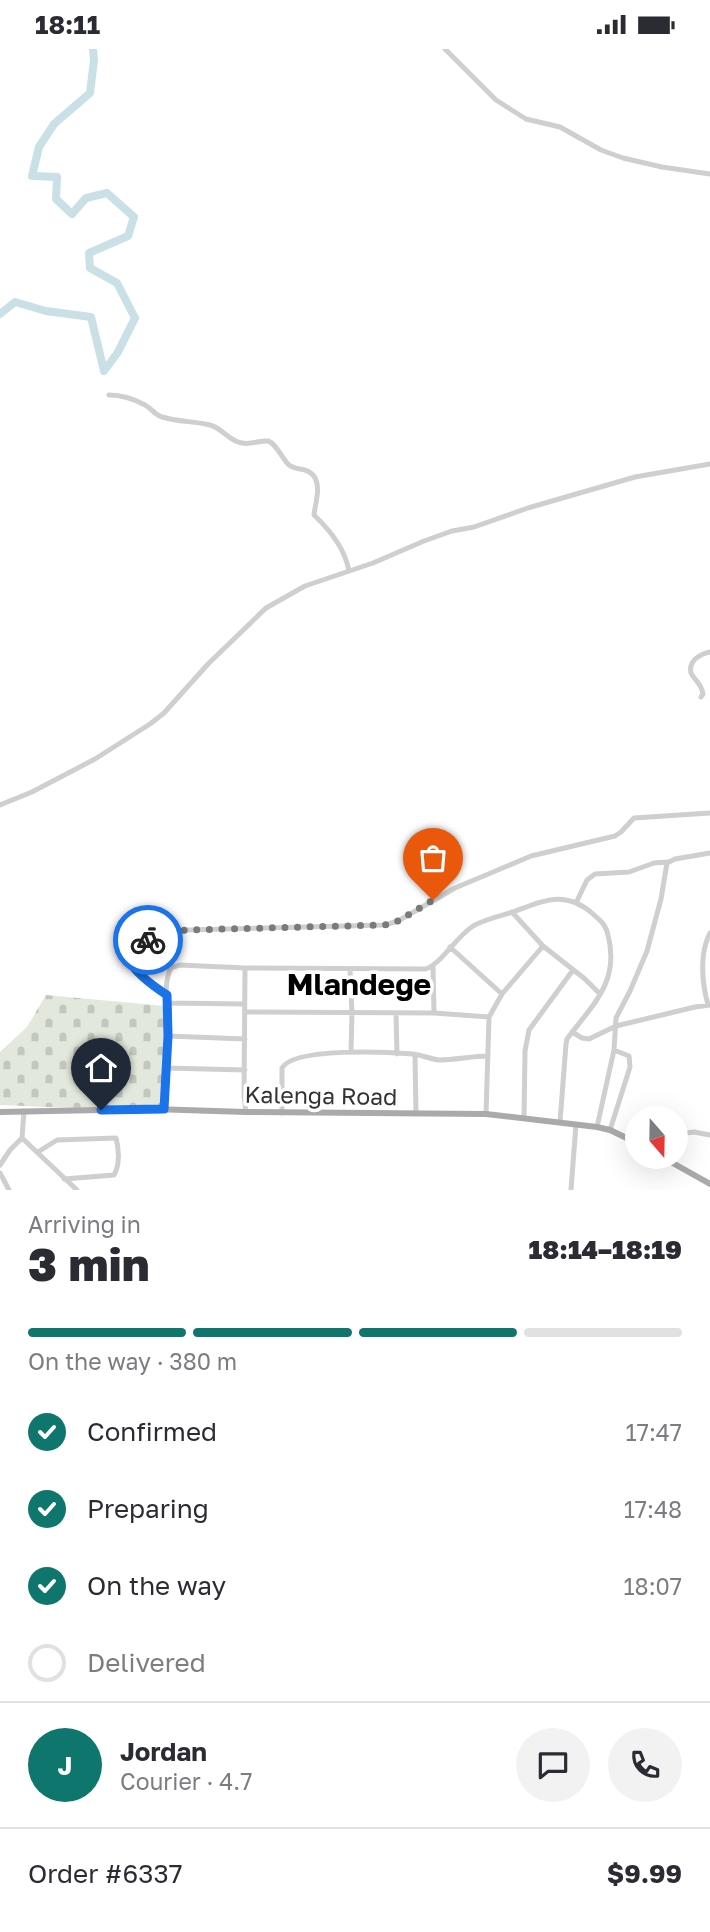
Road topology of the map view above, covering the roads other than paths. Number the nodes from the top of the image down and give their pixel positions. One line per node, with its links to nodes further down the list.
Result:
1 (445, 49): 2 (street)
2 (710, 174)
3 (109, 395): 5 (street)
4 (710, 464): 5 (street)
5 (349, 571): 8 (street)
6 (710, 652): 7 (street)
7 (701, 698)
8 (0, 805)
9 (710, 813): 23 (street)
10 (710, 853): 11 (street)
11 (668, 862): 12 (street); 32 (street)
12 (576, 903): 13 (street); 22 (street)
13 (512, 912): 15 (street); 16 (street)
14 (710, 933): 26 (street)
15 (543, 946): 20 (street); 21 (street)
16 (450, 947): 17 (street); 21 (street)
17 (433, 966): 19 (street); 30 (street)
18 (245, 968): 19 (street); 23 (street); 25 (street)
19 (350, 969): 28 (street)
20 (573, 970): 22 (street); 50 (street)
21 (502, 994): 31 (street)
22 (600, 994): 33 (street)
23 (167, 995): 24 (street)
24 (167, 1003): 25 (street); 34 (street)
25 (245, 1004): 27 (street)
26 (709, 1005): 32 (street)
27 (245, 1012): 28 (street); 35 (street)
28 (352, 1013): 29 (street); 37 (street)
29 (396, 1013): 30 (street); 38 (street)
30 (434, 1013): 31 (street)
31 (489, 1017): 40 (street)
32 (615, 1026): 33 (street); 36 (street)
33 (572, 1032): 51 (street)
34 (168, 1036): 35 (street); 41 (street)
35 (245, 1038): 42 (street)
36 (614, 1051): 53 (street); 54 (street)
37 (351, 1052): 38 (street); 47 (street)
38 (397, 1053): 39 (street)
39 (415, 1055): 40 (street); 48 (street)
40 (488, 1056): 49 (street)
41 (166, 1068): 42 (street); 43 (street)
42 (245, 1070): 46 (street)
43 (164, 1109): 44 (main road, Kalenga Road); 46 (main road, Kalenga Road)
44 (24, 1111): 45 (main road, Kalenga Road); 58 (street)
45 (0, 1112)
46 (246, 1112): 47 (main road, Kalenga Road)
47 (282, 1113): 48 (main road, Kalenga Road)
48 (416, 1114): 49 (main road, Kalenga Road)
49 (486, 1114): 50 (main road, Kalenga Road)
50 (524, 1118): 51 (main road, Kalenga Road)
51 (560, 1122): 52 (main road, Kalenga Road)
52 (576, 1124): 53 (main road, Kalenga Road); 67 (street)
53 (597, 1127): 54 (main road, Kalenga Road)
54 (610, 1130): 57 (main road, Kalenga Road)
55 (688, 1133): 56 (street)
56 (710, 1135)
57 (625, 1137)
58 (22, 1138): 59 (street); 60 (street)
59 (38, 1152): 63 (street); 63 (street)
60 (0, 1165)
61 (688, 1168): 64 (main road)
62 (0, 1173): 65 (street)
63 (64, 1179): 66 (street)
64 (710, 1184)
65 (9, 1190)
66 (77, 1190)
67 (571, 1190)

